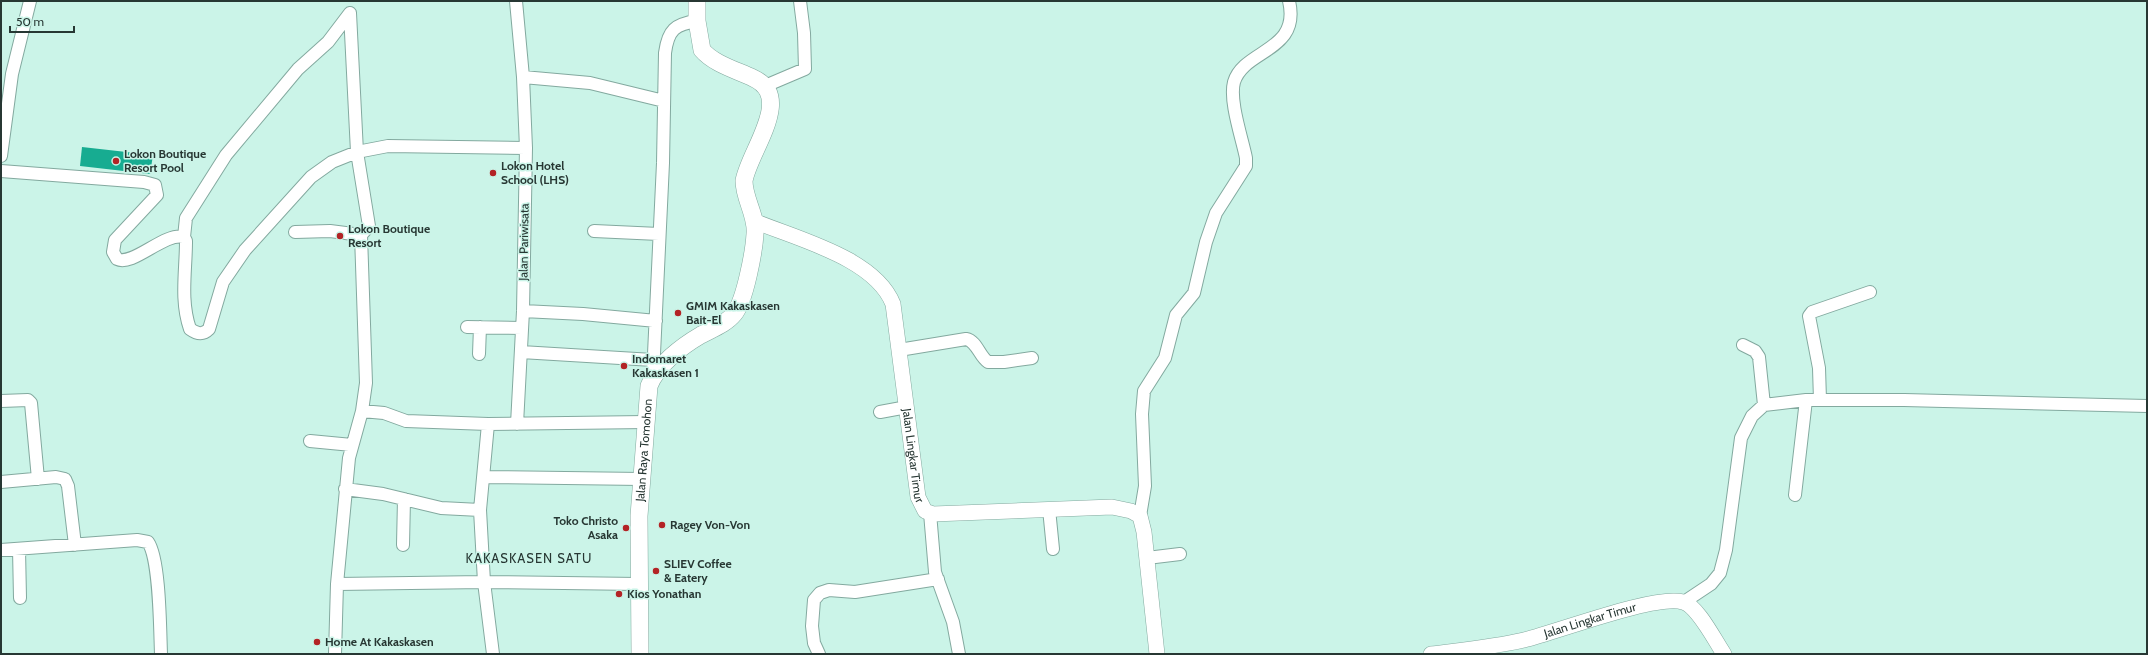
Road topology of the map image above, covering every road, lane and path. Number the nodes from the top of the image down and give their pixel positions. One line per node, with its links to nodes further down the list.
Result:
1 (30, 1): 12 (street)
2 (516, 1): 7 (street, Jalan Pariwisata)
3 (697, 1): 6 (highway)
4 (800, 1): 8 (street)
5 (1289, 1): 55 (street)
6 (697, 21): 8 (highway); 9 (street)
7 (523, 77): 9 (street); 10 (street, Jalan Pariwisata)
8 (765, 86): 14 (highway)
9 (664, 100): 17 (street)
10 (526, 148): 11 (street); 21 (street, Jalan Pariwisata)
11 (357, 152): 18 (street); 19 (street); 19 (street)
12 (1, 156)
13 (1, 171): 19 (street)
14 (754, 221): 27 (main road, Jalan Lingkar Timur); 31 (highway)
15 (594, 231): 17 (street)
16 (295, 232): 18 (street)
17 (659, 234): 22 (street)
18 (361, 235): 38 (street)
19 (184, 237)
20 (1870, 292): 33 (street)
21 (523, 311): 22 (street); 25 (street, Jalan Pariwisata)
22 (656, 322): 31 (street)
23 (467, 327): 24 (street)
24 (480, 327): 25 (street); 29 (street)
25 (522, 328): 28 (street, Jalan Pariwisata)
26 (1743, 346): 35 (street)
27 (899, 350): 30 (street); 36 (main road, Jalan Lingkar Timur)
28 (521, 352): 31 (street); 42 (street, Jalan Pariwisata)
29 (479, 354)
30 (1032, 358)
31 (653, 367): 40 (highway, Jalan Raya Tomohon)
32 (1806, 400): 33 (street); 35 (street); 50 (street)
33 (1820, 400): 37 (street)
34 (1, 401): 46 (street)
35 (1764, 404): 68 (street)
36 (907, 406): 39 (street); 54 (main road, Jalan Lingkar Timur)
37 (2147, 406)
38 (362, 411): 41 (street); 44 (street)
39 (880, 412)
40 (646, 422): 42 (street); 47 (highway, Jalan Raya Tomohon)
41 (488, 424): 42 (street); 45 (street)
42 (517, 424)
43 (310, 441): 44 (street)
44 (352, 445): 49 (street)
45 (483, 477): 47 (street); 53 (street)
46 (38, 479): 48 (street); 56 (street)
47 (642, 479): 66 (highway, Jalan Raya Tomohon)
48 (1, 482)
49 (345, 489): 51 (street); 65 (street)
50 (1795, 495)
51 (404, 499): 53 (street); 57 (street)
52 (1049, 509): 54 (main road, Jalan Lingkar Timur); 55 (main road, Jalan Lingkar Timur); 59 (street)
53 (480, 510): 64 (street)
54 (930, 513): 63 (street)
55 (1140, 516): 62 (main road)
56 (75, 544): 58 (street); 69 (street)
57 (403, 545)
58 (18, 549): 60 (street); 67 (street)
59 (1054, 549)
60 (1, 550)
61 (1180, 554): 62 (street)
62 (1147, 558): 75 (main road)
63 (938, 579): 73 (street); 74 (street)
64 (484, 582): 65 (street); 66 (street); 71 (street)
65 (338, 584): 70 (street)
66 (638, 584): 72 (highway, Jalan Raya Tomohon)
67 (20, 598)
68 (1684, 602): 76 (main road, Jalan Lingkar Timur); 77 (main road)
69 (161, 654)
70 (335, 654)
71 (492, 654)
72 (640, 654)
73 (819, 654)
74 (959, 654)
75 (1157, 654)
76 (1431, 654)
77 (1724, 654)

